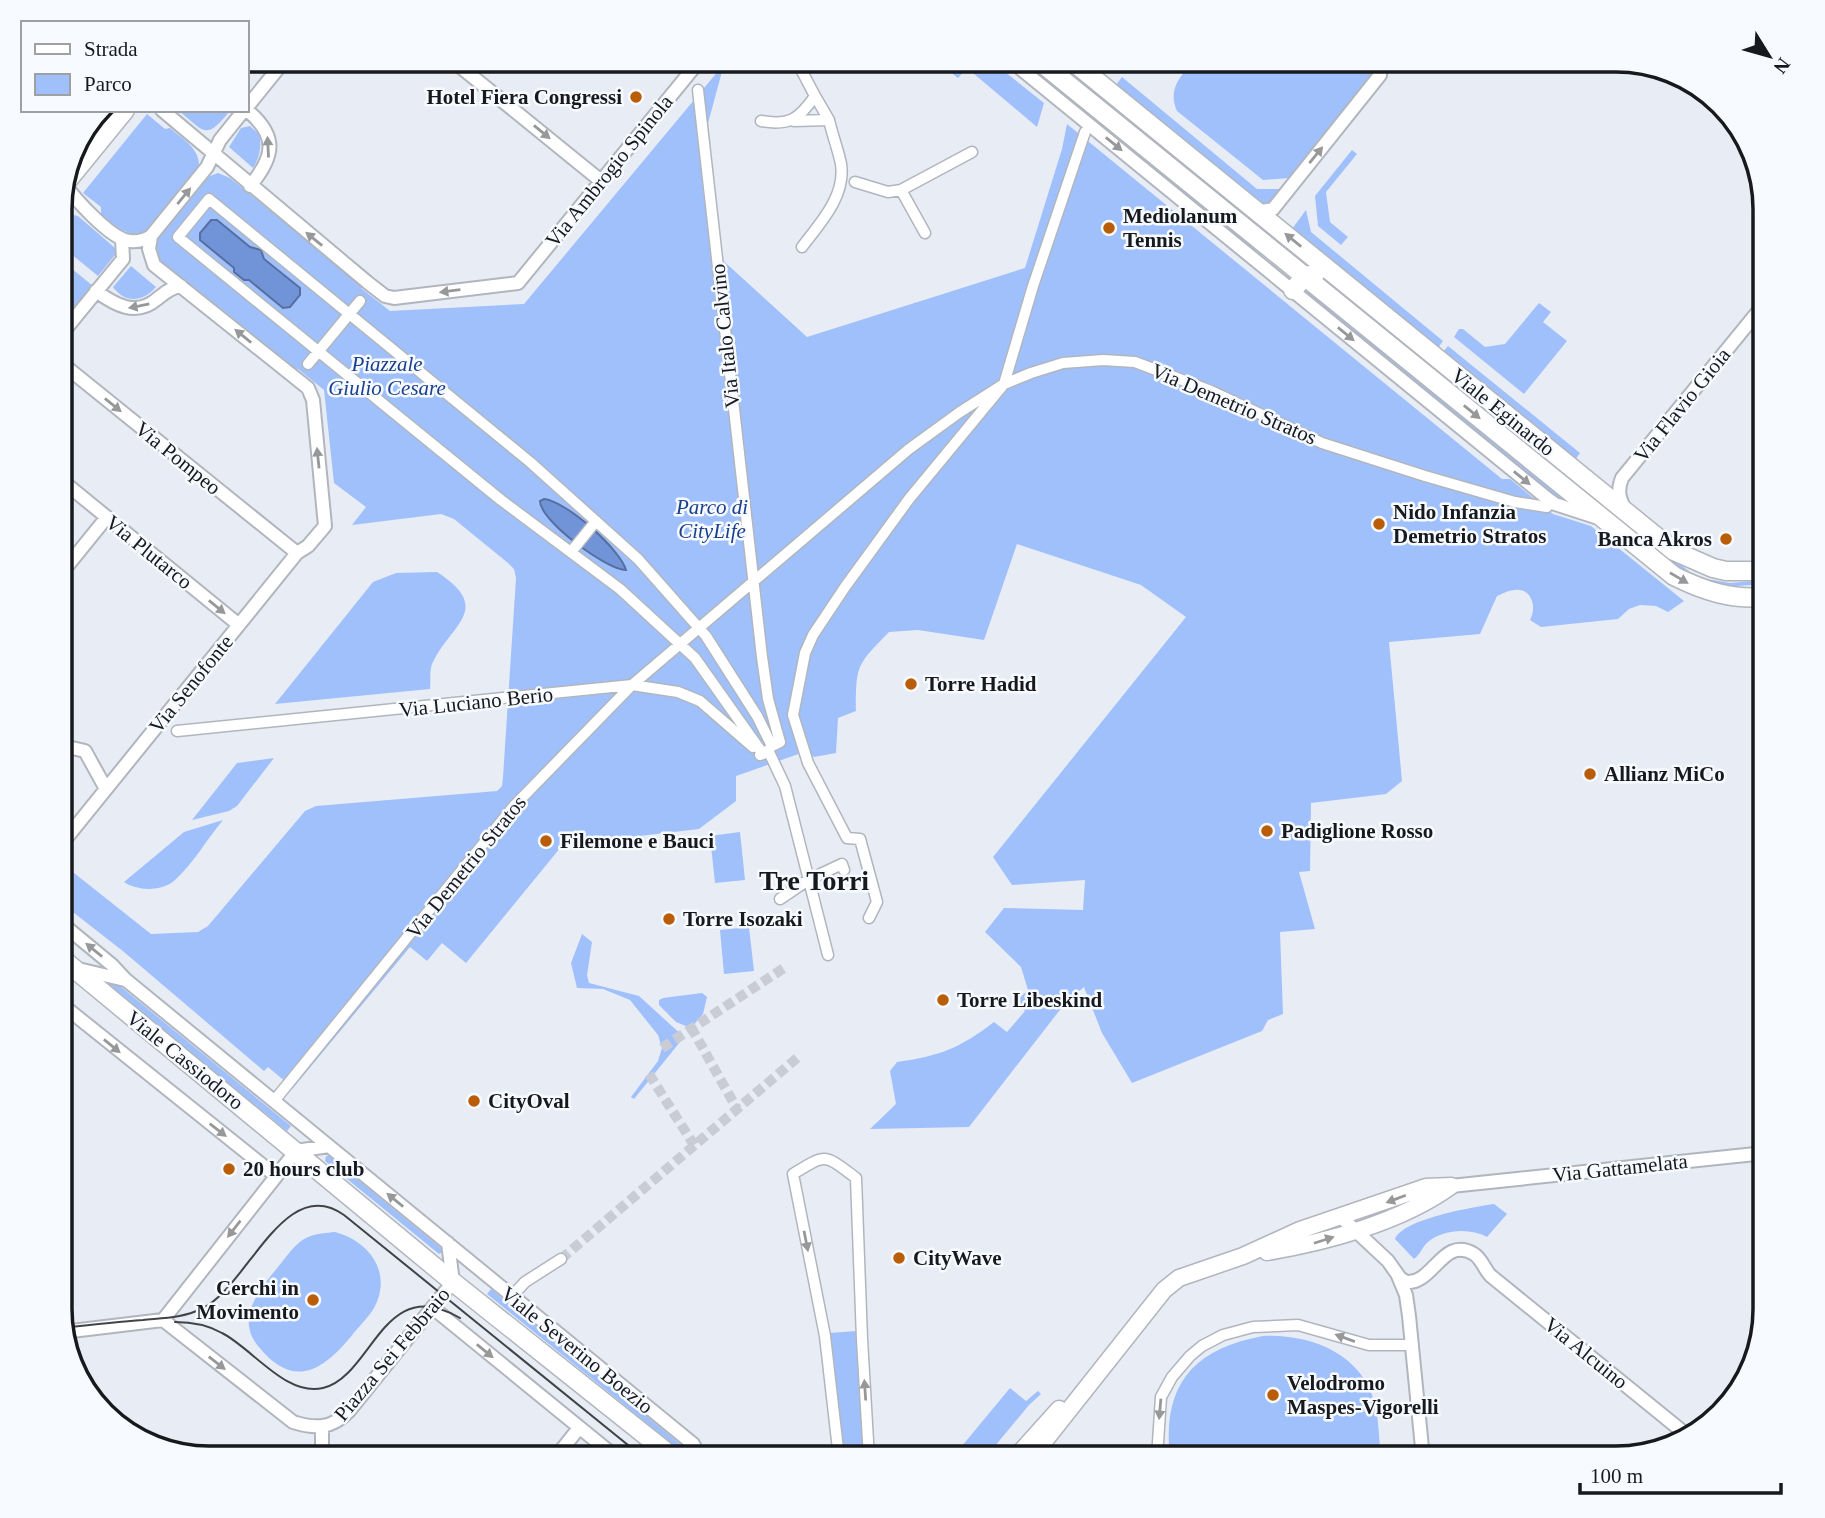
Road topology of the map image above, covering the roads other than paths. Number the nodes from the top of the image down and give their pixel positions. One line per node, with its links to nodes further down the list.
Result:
1 (275, 72): 12 (street)
2 (467, 72): 9 (street)
3 (690, 72): 26 (street, Via Ambrogio Spinola)
4 (803, 72): 11 (street)
5 (1025, 72): 37 (street, Viale Eginardo, one-way to 37)
6 (1053, 72): 21 (main road, Viale Eginardo)
7 (1086, 72): 32 (main road, Viale Eginardo)
8 (1380, 72): 32 (street, one-way to 8)
9 (470, 74): 26 (street, one-way to 26)
10 (698, 90): 58 (street, Via Italo Calvino)
11 (815, 96): 17 (street); 19 (street)
12 (248, 106)
13 (248, 111): 28 (street, one-way to 13)
14 (123, 112): 25 (main road)
15 (164, 112): 23 (street)
16 (243, 112): 23 (street)
17 (829, 120): 19 (street); 24 (street)
18 (761, 121): 19 (street)
19 (793, 121)
20 (1085, 132): 47 (street)
21 (1149, 150): 32 (main road); 37 (main road, Viale Eginardo)
22 (972, 152): 30 (street)
23 (213, 154): 28 (street); 34 (street, one-way to 23)
24 (841, 165): 27 (street); 29 (street)
25 (78, 167)
26 (601, 181): 28 (street, Via Ambrogio Spinola, one-way to 28)
27 (855, 182): 29 (street); 30 (street)
28 (250, 186)
29 (840, 188): 36 (street)
30 (901, 190): 33 (street)
31 (72, 196): 35 (street)
32 (1257, 212): 48 (main road, Viale Eginardo, one-way to 32)
33 (925, 233)
34 (151, 236): 35 (street); 38 (street)
35 (122, 239): 39 (street)
36 (802, 247)
37 (1299, 284): 48 (main road); 59 (main road, Viale Eginardo, one-way to 59)
38 (181, 286): 39 (street, one-way to 39); 55 (street, Via Senofonte, one-way to 38)
39 (96, 291): 43 (street)
40 (360, 300): 41 (street)
41 (349, 314): 44 (street); 44 (street); 53 (street)
42 (1753, 319): 51 (street, Via Flavio Gioia)
43 (72, 321)
44 (318, 351): 45 (street); 54 (street)
45 (308, 364)
46 (72, 372): 55 (street, Via Pompeo, one-way to 55)
47 (1004, 384): 50 (street, Via Demetrio Stratos); 58 (street, Via Demetrio Stratos); 72 (street)
48 (1497, 407): 51 (main road, Viale Eginardo)
49 (72, 489): 52 (street, Via Plutarco)
50 (1547, 507)
51 (1627, 513): 57 (main road, Viale Eginardo)
52 (107, 517): 56 (street); 60 (street, Via Plutarco, one-way to 60)
53 (593, 524): 54 (street); 61 (street)
54 (575, 547): 62 (street)
55 (297, 553): 60 (street, Via Senofonte)
56 (72, 560)
57 (1753, 571)
58 (754, 582): 61 (street, Via Demetrio Stratos); 66 (street, Via Italo Calvino)
59 (1753, 596)
60 (239, 625): 67 (street, Via Senofonte)
61 (703, 626): 62 (street, Via Demetrio Stratos); 66 (street)
62 (678, 646): 63 (street, Via Demetrio Stratos); 66 (street)
63 (632, 685): 64 (street, Via Luciano Berio); 66 (street, Via Luciano Berio); 79 (street, Via Demetrio Stratos)
64 (177, 731)
65 (72, 748): 67 (street)
66 (765, 749): 70 (street)
67 (106, 789): 68 (street, Via Senofonte)
68 (72, 831)
69 (844, 870): 70 (street)
70 (808, 880): 71 (street); 74 (street)
71 (780, 899)
72 (869, 918)
73 (72, 932): 77 (street, Viale Cassiodoro, one-way to 73)
74 (828, 955)
75 (72, 964): 77 (street, Viale Cassiodoro)
76 (72, 967): 81 (main road, Viale Cassiodoro)
77 (126, 980): 79 (street, Viale Cassiodoro)
78 (72, 1014): 83 (street, Viale Cassiodoro, one-way to 83)
79 (274, 1101): 80 (street, Viale Cassiodoro)
80 (329, 1146): 81 (street); 87 (street, one-way to 80)
81 (296, 1151): 83 (street); 91 (main road, Piazza Sei Febbraio)
82 (1753, 1154): 84 (street, Via Gattamelata)
83 (276, 1176): 94 (street, one-way to 94)
84 (1451, 1186): 85 (street, one-way to 85); 86 (street)
85 (1342, 1217): 86 (street); 88 (street)
86 (1355, 1230): 88 (street, one-way to 86); 90 (street)
87 (448, 1243): 91 (street, Piazza Sei Febbraio); 92 (street, Viale Severino Boezio)
88 (1243, 1256): 97 (street)
89 (561, 1259): 92 (street)
90 (1398, 1275): 96 (street); 100 (street, Via Alcuino)
91 (453, 1282): 93 (street, Piazza Sei Febbraio); 104 (main road, Viale Severino Boezio)
92 (512, 1296): 105 (street, Viale Severino Boezio)
93 (433, 1308): 98 (street, Piazza Sei Febbraio); 99 (street, one-way to 99)
94 (163, 1320): 95 (street); 98 (street, Piazza Sei Febbraio, one-way to 98)
95 (73, 1331)
96 (1413, 1345): 110 (street, one-way to 110); 111 (street)
97 (1090, 1383): 108 (street); 109 (street)
98 (322, 1427): 101 (street)
99 (579, 1428): 102 (street); 103 (street)
100 (1680, 1430)
101 (322, 1446)
102 (565, 1446)
103 (602, 1446)
104 (659, 1446)
105 (694, 1446)
106 (838, 1446): 107 (street, one-way to 106)
107 (868, 1446)
108 (1026, 1446)
109 (1043, 1446)
110 (1158, 1446)
111 (1422, 1446)

